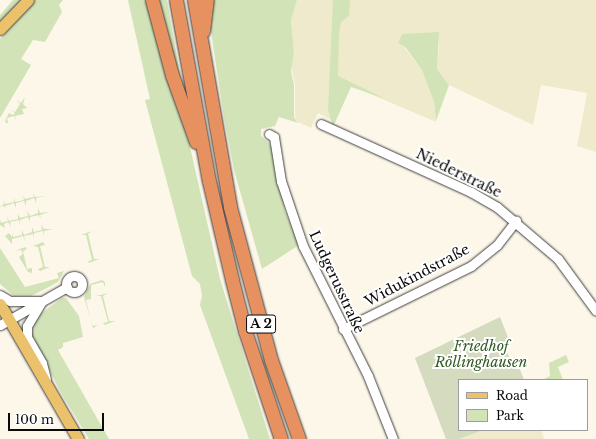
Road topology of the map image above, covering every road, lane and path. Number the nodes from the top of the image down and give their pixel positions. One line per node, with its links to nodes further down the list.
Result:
1 (28, 0): 6 (main road)
2 (152, 0): 10 (highway)
3 (176, 0): 10 (highway, A 2)
4 (194, 0): 7 (highway, A 2)
5 (207, 0): 7 (highway)
6 (0, 29)
7 (201, 47): 22 (highway, A 2)
8 (321, 124): 11 (street, Niederstraße)
9 (269, 134): 18 (street, Ludgerusstraße)
10 (209, 181): 21 (highway, A 2)
11 (516, 221): 16 (street, Niederstraße); 18 (street, Widukindstraße)
12 (67, 287): 14 (street)
13 (0, 296): 14 (street)
14 (42, 301): 17 (street); 19 (street)
15 (0, 304): 17 (main road)
16 (596, 311)
17 (5, 322): 19 (main road)
18 (343, 329): 23 (street, Ludgerusstraße)
19 (46, 384): 20 (main road)
20 (78, 439)
21 (281, 439)
22 (299, 439)
23 (393, 439)

